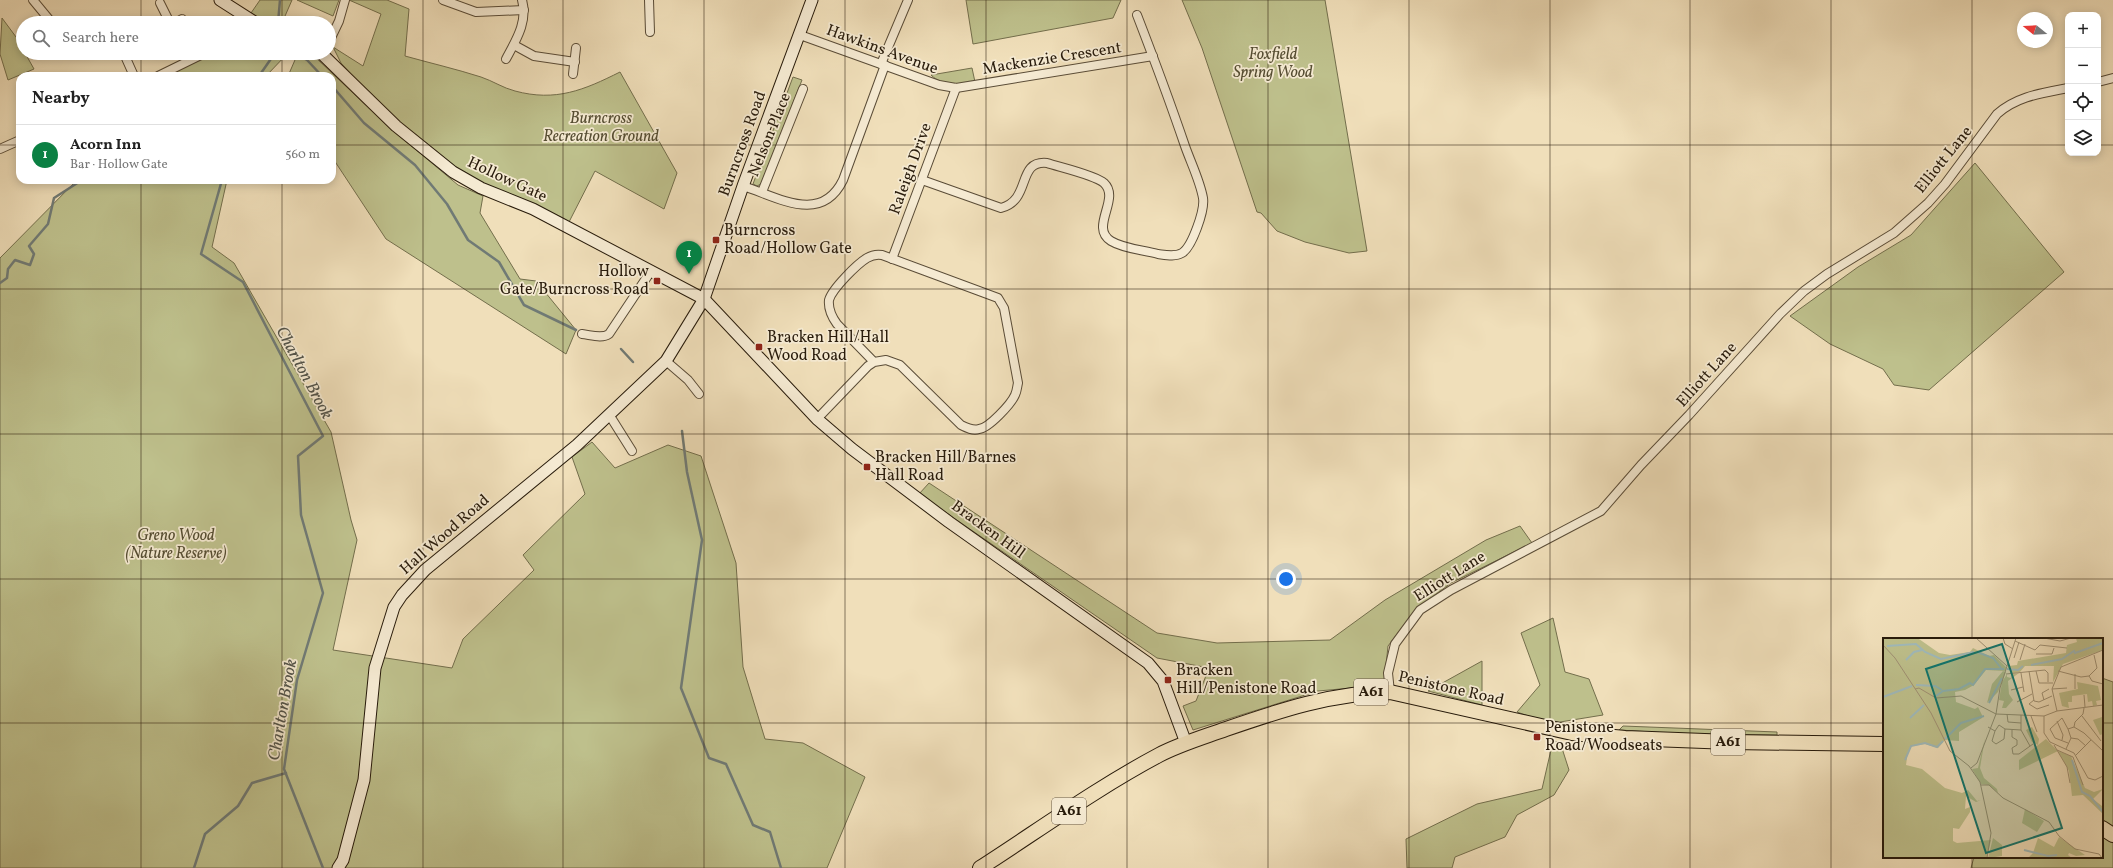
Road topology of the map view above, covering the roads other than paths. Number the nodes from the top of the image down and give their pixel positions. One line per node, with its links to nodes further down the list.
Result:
1 (33, 0): 13 (street)
2 (220, 0): 15 (street)
3 (345, 0): 16 (street)
4 (443, 0): 9 (street)
5 (522, 0): 11 (street)
6 (649, 0): 17 (street)
7 (812, 0): 18 (street, Burncross Road)
8 (908, 0): 27 (street)
9 (460, 3): 11 (street)
10 (160, 4): 14 (street)
11 (524, 10): 19 (street)
12 (1137, 15): 21 (street)
13 (46, 16)
14 (166, 16)
15 (238, 16)
16 (336, 26)
17 (650, 32)
18 (800, 35): 27 (street, Hawkins Avenue); 39 (street, Burncross Road)
19 (514, 45): 22 (street); 26 (street)
20 (576, 48): 26 (street)
21 (1153, 56): 33 (street, Mackenzie Crescent); 38 (street)
22 (506, 59)
23 (127, 60): 28 (street)
24 (191, 60): 29 (street)
25 (329, 60): 42 (street, Hollow Gate)
26 (575, 62): 30 (street)
27 (883, 64): 33 (street, Hawkins Avenue); 40 (street)
28 (132, 72)
29 (166, 72)
30 (573, 74)
31 (2113, 78): 32 (street)
32 (2101, 81)
33 (956, 88): 38 (street, Raleigh Drive)
34 (804, 89): 40 (street, Nelson Place)
35 (2065, 89): 51 (street, Elliott Lane)
36 (16, 142): 37 (street)
37 (0, 149)
38 (922, 180): 41 (street, Raleigh Drive)
39 (743, 186): 40 (street); 43 (street, Burncross Road)
40 (762, 192)
41 (892, 259): 46 (street); 46 (street)
42 (651, 270): 43 (street, Hollow Gate); 44 (street)
43 (704, 299): 45 (street, Hall Wood Road); 49 (street, Bracken Hill)
44 (582, 334)
45 (666, 361): 47 (street); 48 (street, Hall Wood Road)
46 (874, 362): 49 (street)
47 (699, 394)
48 (610, 416): 50 (street); 56 (street, Hall Wood Road)
49 (817, 419): 52 (street, Bracken Hill)
50 (632, 451)
51 (1390, 692): 52 (highway, Penistone Road / A61); 53 (highway, Penistone Road / A61)
52 (1186, 743): 57 (highway, Penistone Road / A61)
53 (1883, 744)
54 (2103, 829): 55 (highway)
55 (2113, 835)
56 (338, 868)
57 (980, 868)

